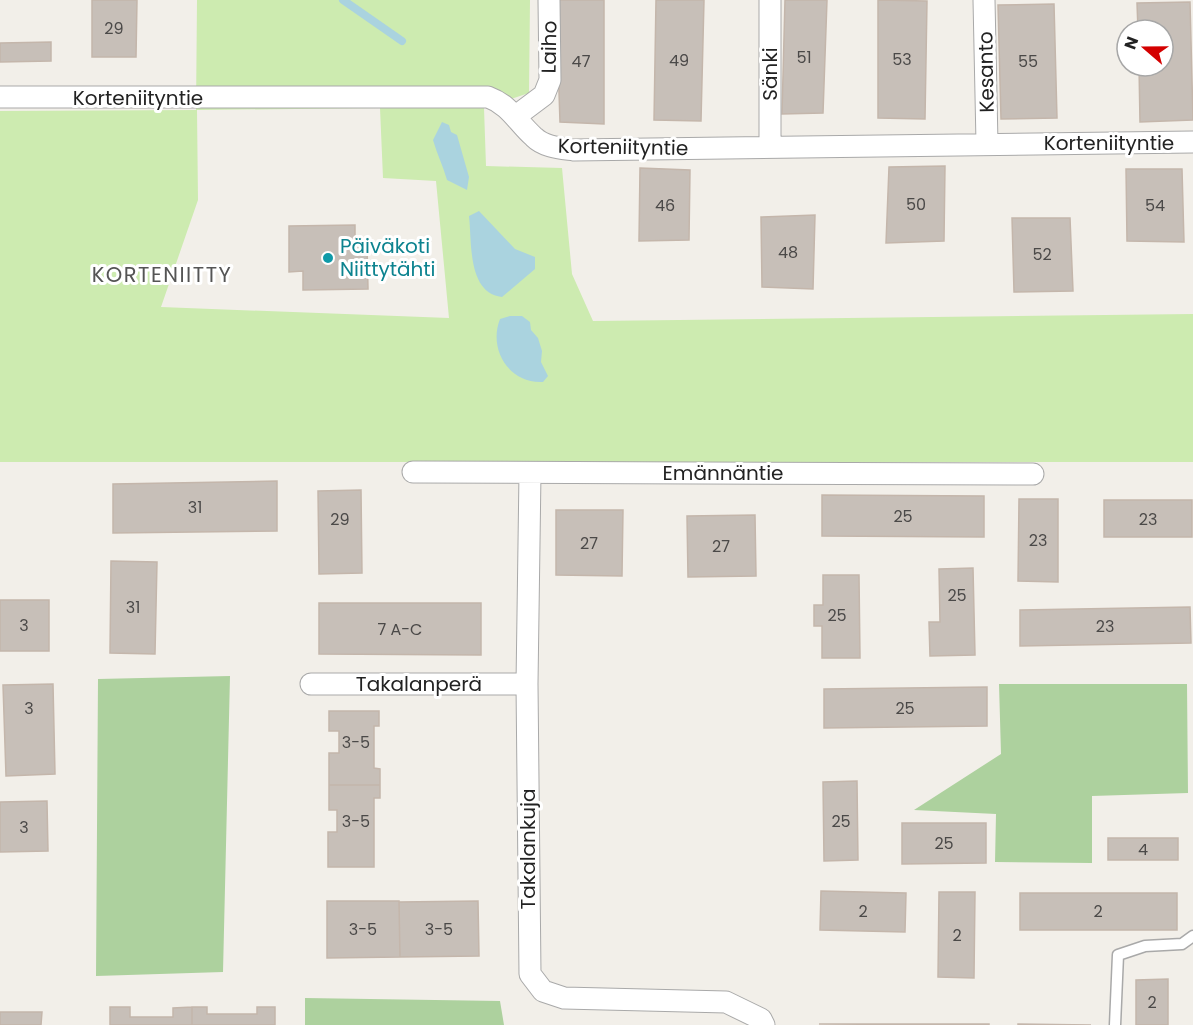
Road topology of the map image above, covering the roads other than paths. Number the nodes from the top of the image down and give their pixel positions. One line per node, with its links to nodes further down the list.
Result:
1 (549, 0): 5 (street, Laiho)
2 (770, 0): 8 (street, Sänki)
3 (984, 0): 7 (street, Kesanto)
4 (0, 97): 5 (street, Korteniityntie)
5 (516, 116): 8 (street, Korteniityntie)
6 (1193, 142): 7 (street, Korteniityntie)
7 (987, 143): 8 (street, Korteniityntie)
8 (770, 147)
9 (413, 472): 10 (street, Emännäntie)
10 (530, 473): 11 (street, Emännäntie); 13 (street, Takalankuja)
11 (1033, 474)
12 (311, 684): 13 (street, Takalanperä)
13 (527, 684): 15 (street, Takalankuja)
14 (1193, 936): 16 (lane)
15 (764, 1025)
16 (1115, 1025)

